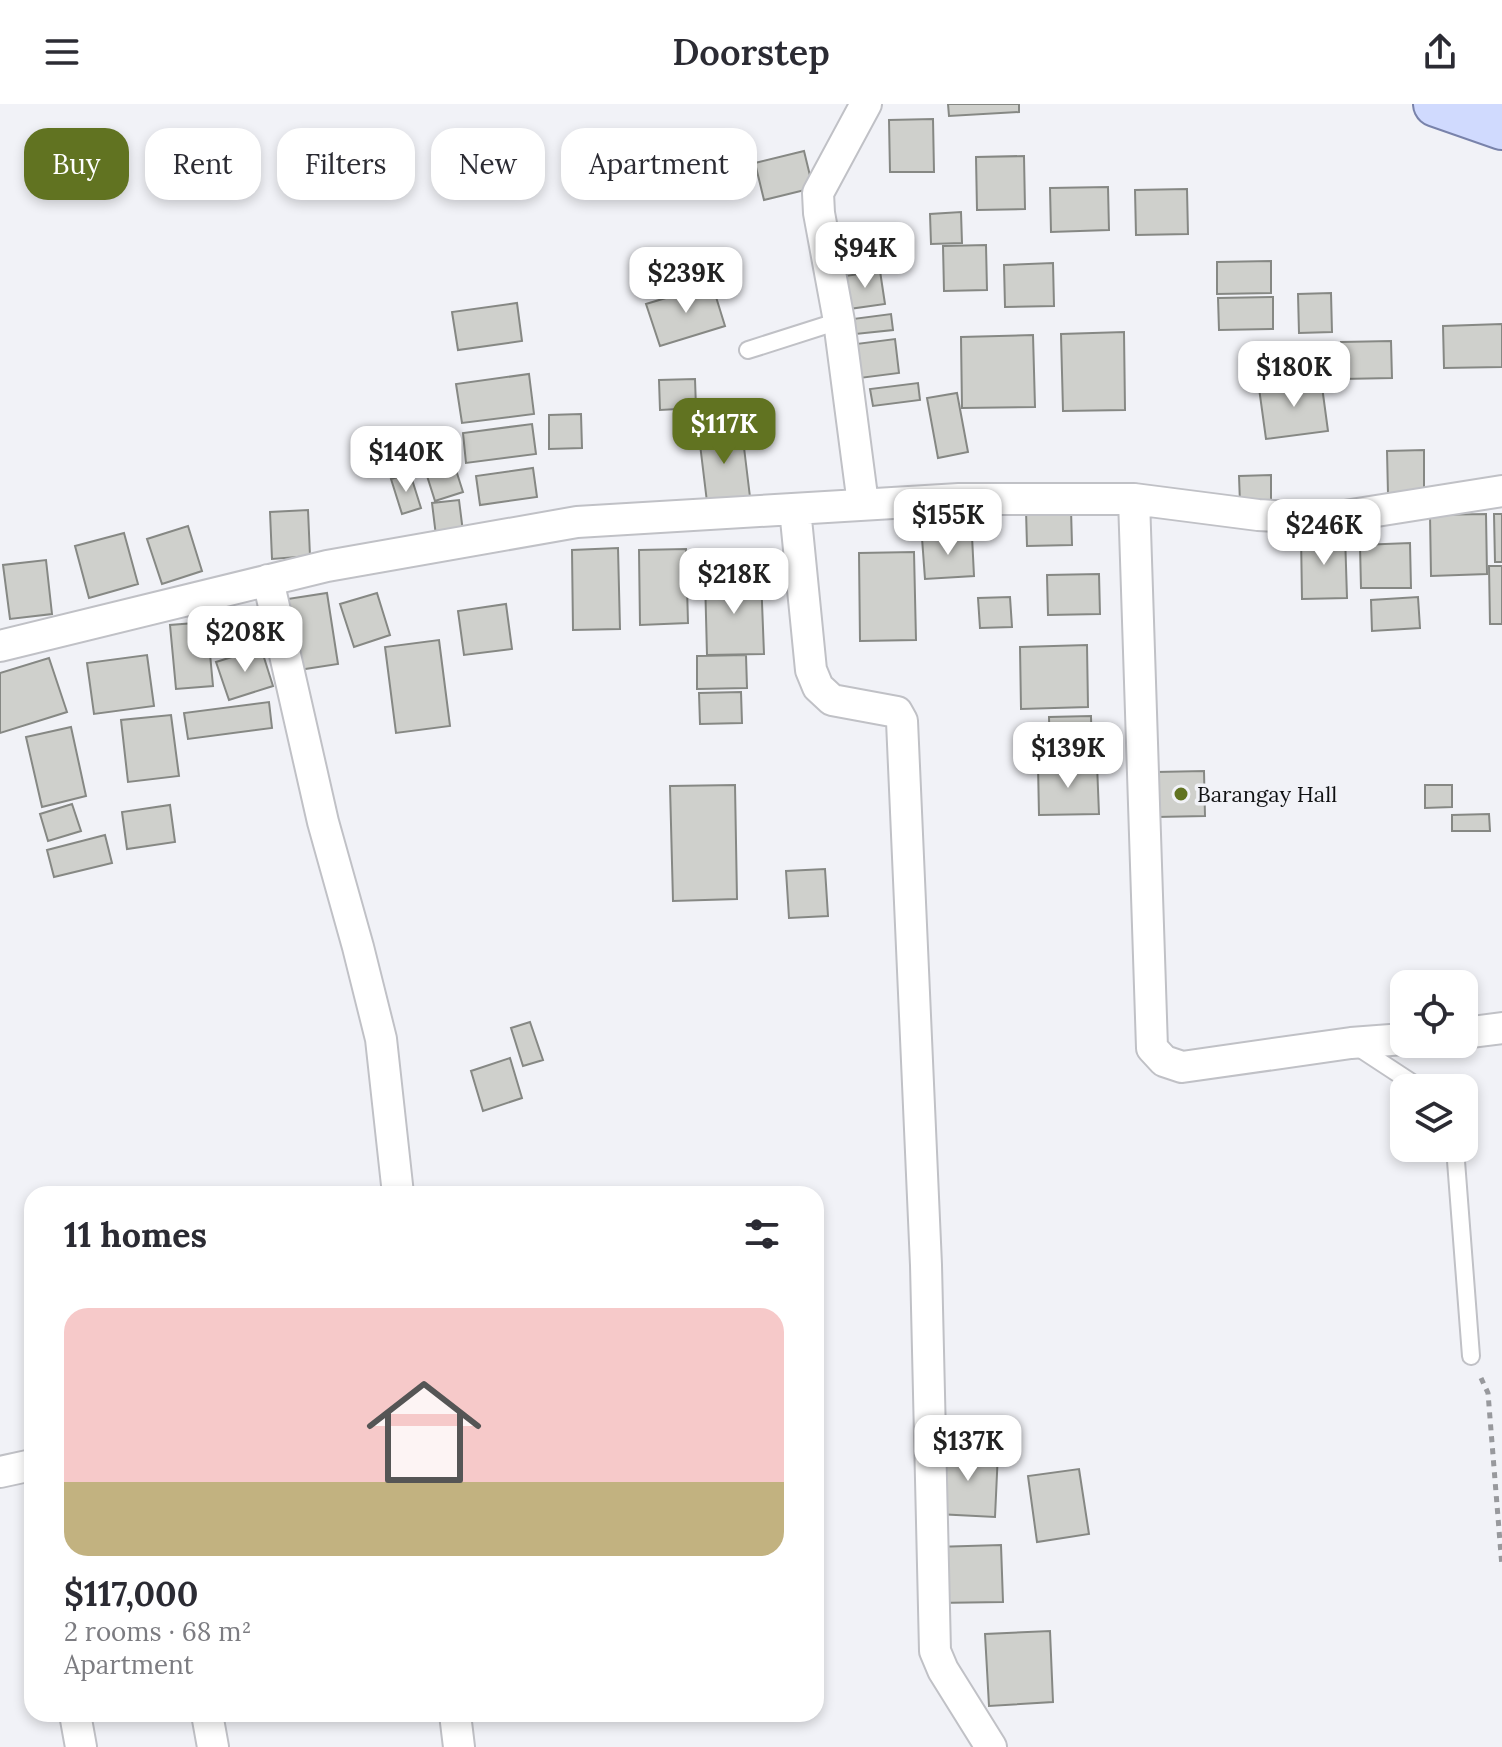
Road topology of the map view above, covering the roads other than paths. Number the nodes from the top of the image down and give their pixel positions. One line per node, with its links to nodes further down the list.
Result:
1 (866, 104): 4 (street)
2 (1436, 104): 3 (main road)
3 (1502, 127)
4 (839, 321): 5 (lane); 8 (street)
5 (748, 350)
6 (1502, 491): 7 (street)
7 (1134, 499): 8 (street); 15 (street)
8 (863, 504): 9 (street)
9 (795, 509): 10 (street); 26 (street)
10 (268, 580): 11 (street); 18 (street)
11 (0, 646)
12 (1502, 1028): 13 (street)
13 (1478, 1031)
14 (1390, 1040): 15 (street)
15 (1351, 1043): 16 (lane)
16 (1399, 1074)
17 (1456, 1162): 19 (lane)
18 (397, 1186)
19 (1471, 1356)
20 (76, 1722): 23 (street)
21 (208, 1722): 24 (street)
22 (456, 1722): 25 (street)
23 (81, 1747)
24 (213, 1747)
25 (459, 1747)
26 (991, 1747)

